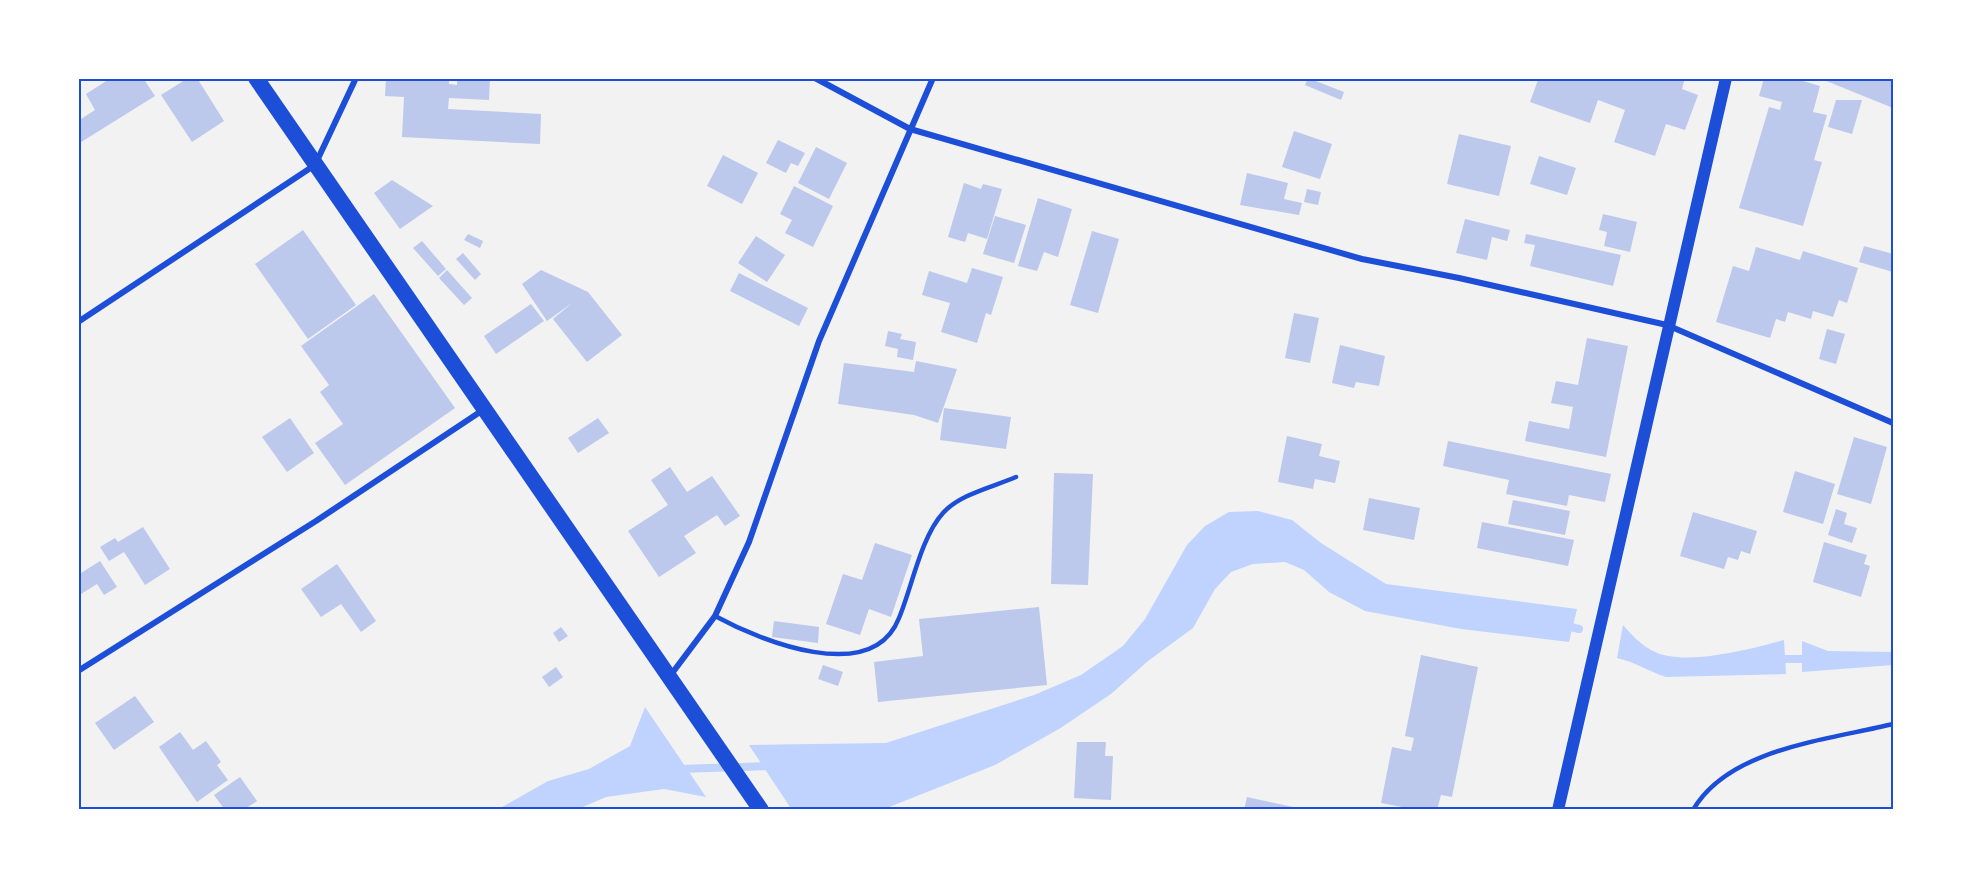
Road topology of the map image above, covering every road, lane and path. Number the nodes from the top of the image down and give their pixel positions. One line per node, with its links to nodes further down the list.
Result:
1 (256, 78): 7 (highway)
2 (356, 78): 7 (street)
3 (815, 78): 6 (street)
4 (933, 78): 6 (street)
5 (1725, 78): 9 (main road)
6 (910, 129): 9 (street); 13 (street)
7 (315, 165): 8 (street); 10 (highway)
8 (78, 322)
9 (1667, 325): 11 (street); 18 (main road)
10 (483, 410): 14 (street); 15 (highway)
11 (1893, 423)
12 (1016, 477): 13 (lane)
13 (715, 616): 15 (street)
14 (78, 671)
15 (674, 683): 17 (highway)
16 (1893, 724): 19 (lane)
17 (758, 805)
18 (1558, 810)
19 (1693, 810)

